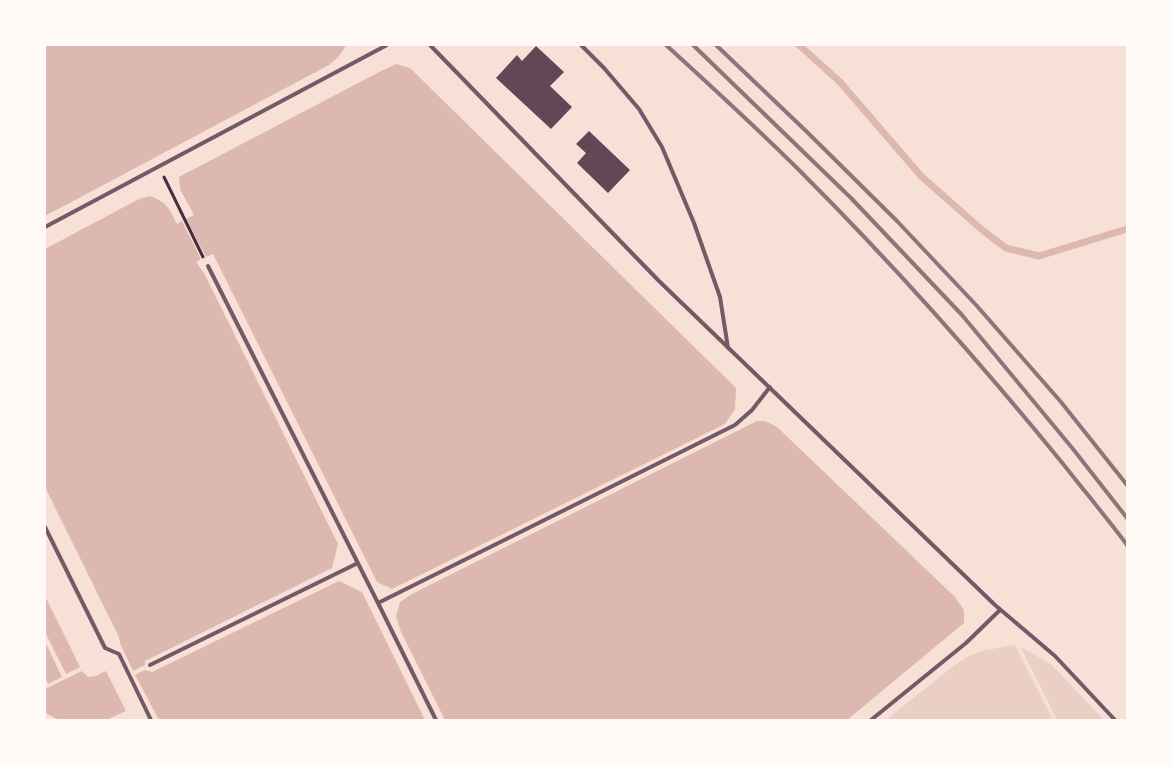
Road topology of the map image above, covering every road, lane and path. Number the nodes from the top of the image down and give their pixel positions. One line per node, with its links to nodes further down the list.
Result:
1 (387, 45): 4 (lane)
2 (430, 45): 7 (lane)
3 (581, 45): 7 (lane)
4 (158, 167): 5 (lane); 6 (path)
5 (45, 227)
6 (208, 266): 10 (lane)
7 (728, 348): 8 (lane)
8 (770, 388): 11 (lane); 12 (lane)
9 (45, 527): 14 (lane)
10 (358, 563): 11 (lane); 13 (lane)
11 (378, 603): 15 (lane)
12 (1000, 610): 16 (lane); 17 (lane)
13 (150, 665)
14 (151, 720)
15 (436, 720)
16 (871, 720)
17 (1115, 720)

